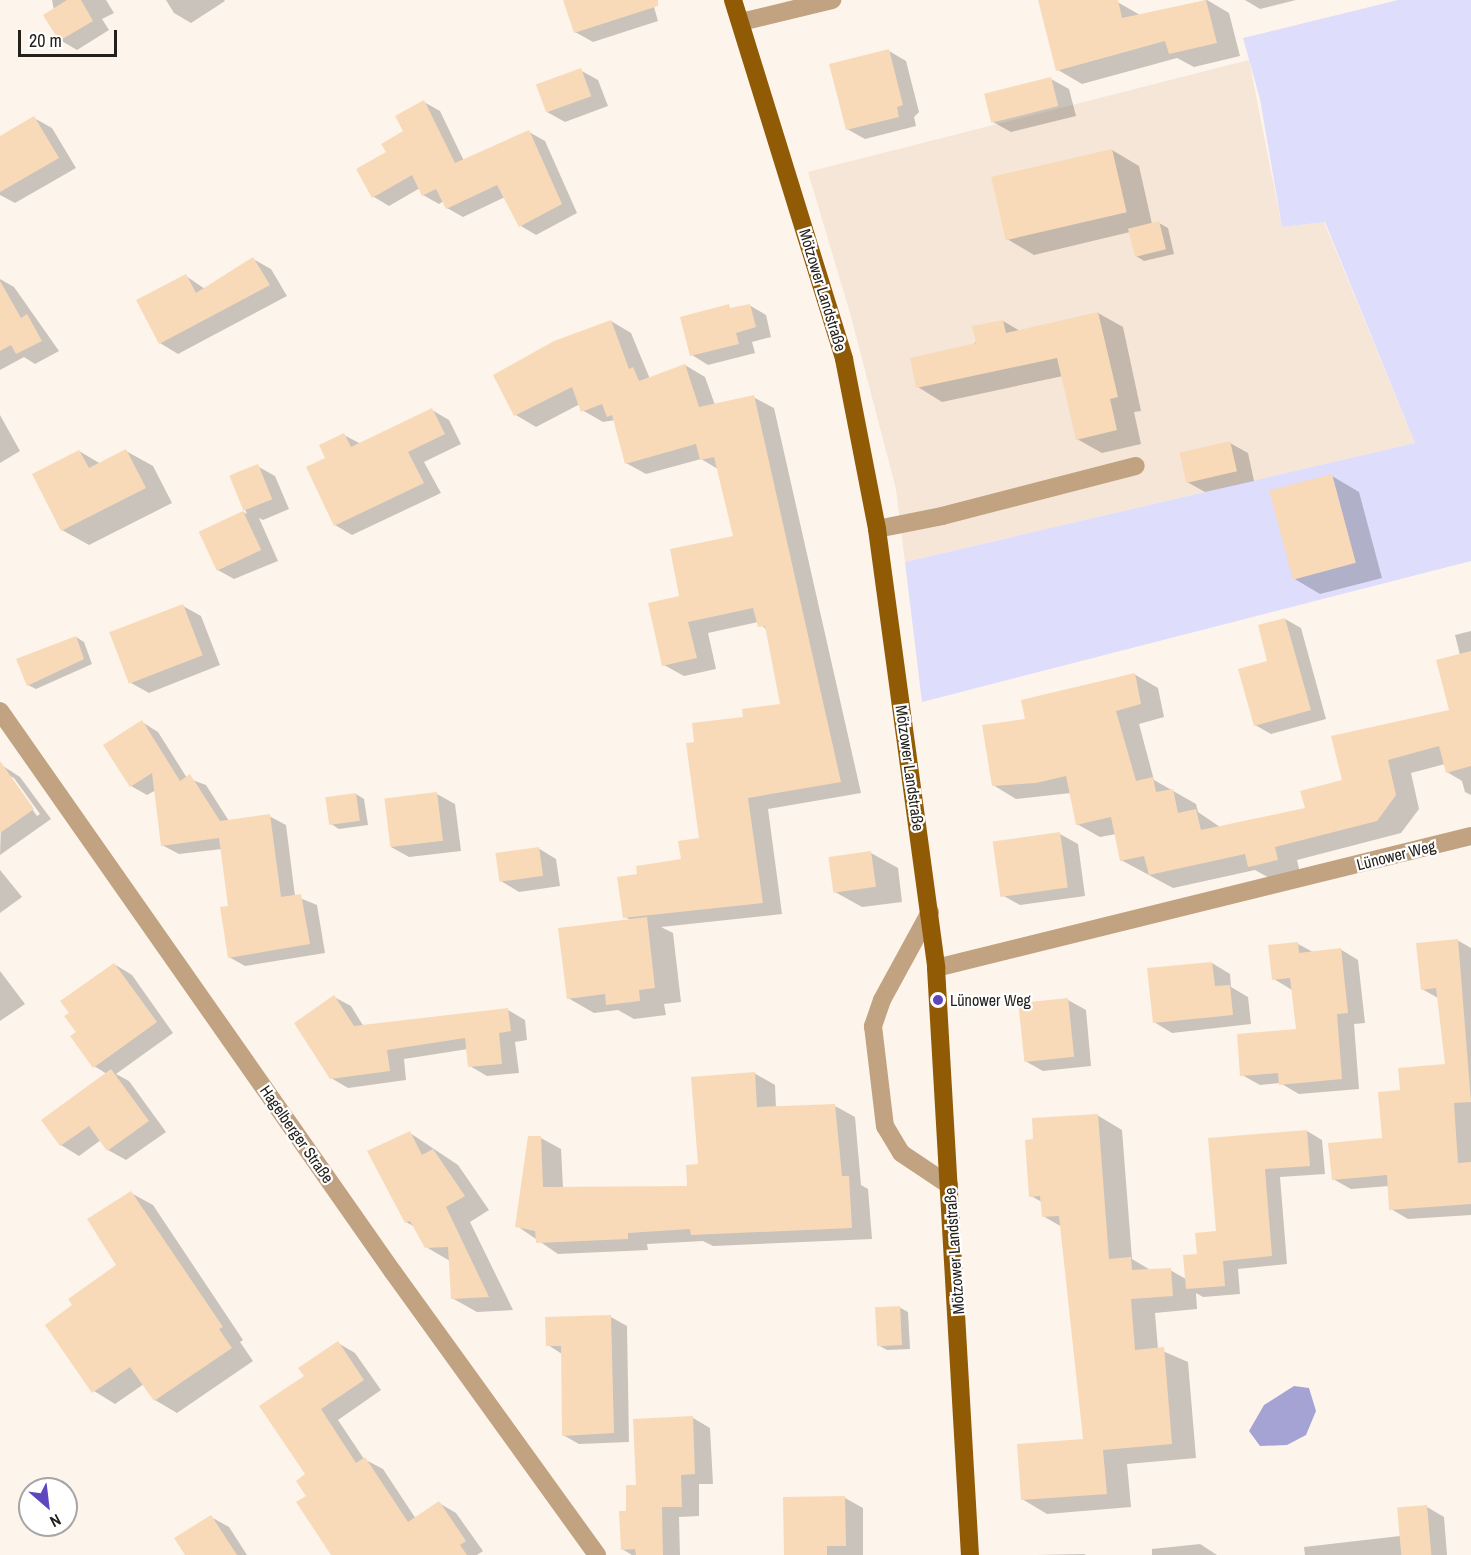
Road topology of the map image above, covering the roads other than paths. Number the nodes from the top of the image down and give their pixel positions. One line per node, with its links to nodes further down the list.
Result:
1 (733, 0): 3 (main road, Mötzower Landstraße)
2 (832, 0): 3 (street)
3 (741, 22): 5 (main road, Mötzower Landstraße)
4 (1136, 466): 5 (street)
5 (877, 529): 8 (main road, Mötzower Landstraße)
6 (1, 716): 11 (street, Hagelberger Straße)
7 (1471, 836): 9 (street, Lünower Weg)
8 (930, 912): 9 (main road, Mötzower Landstraße); 10 (street)
9 (936, 968): 10 (main road, Mötzower Landstraße)
10 (950, 1185): 12 (main road, Mötzower Landstraße)
11 (597, 1555)
12 (970, 1555)

